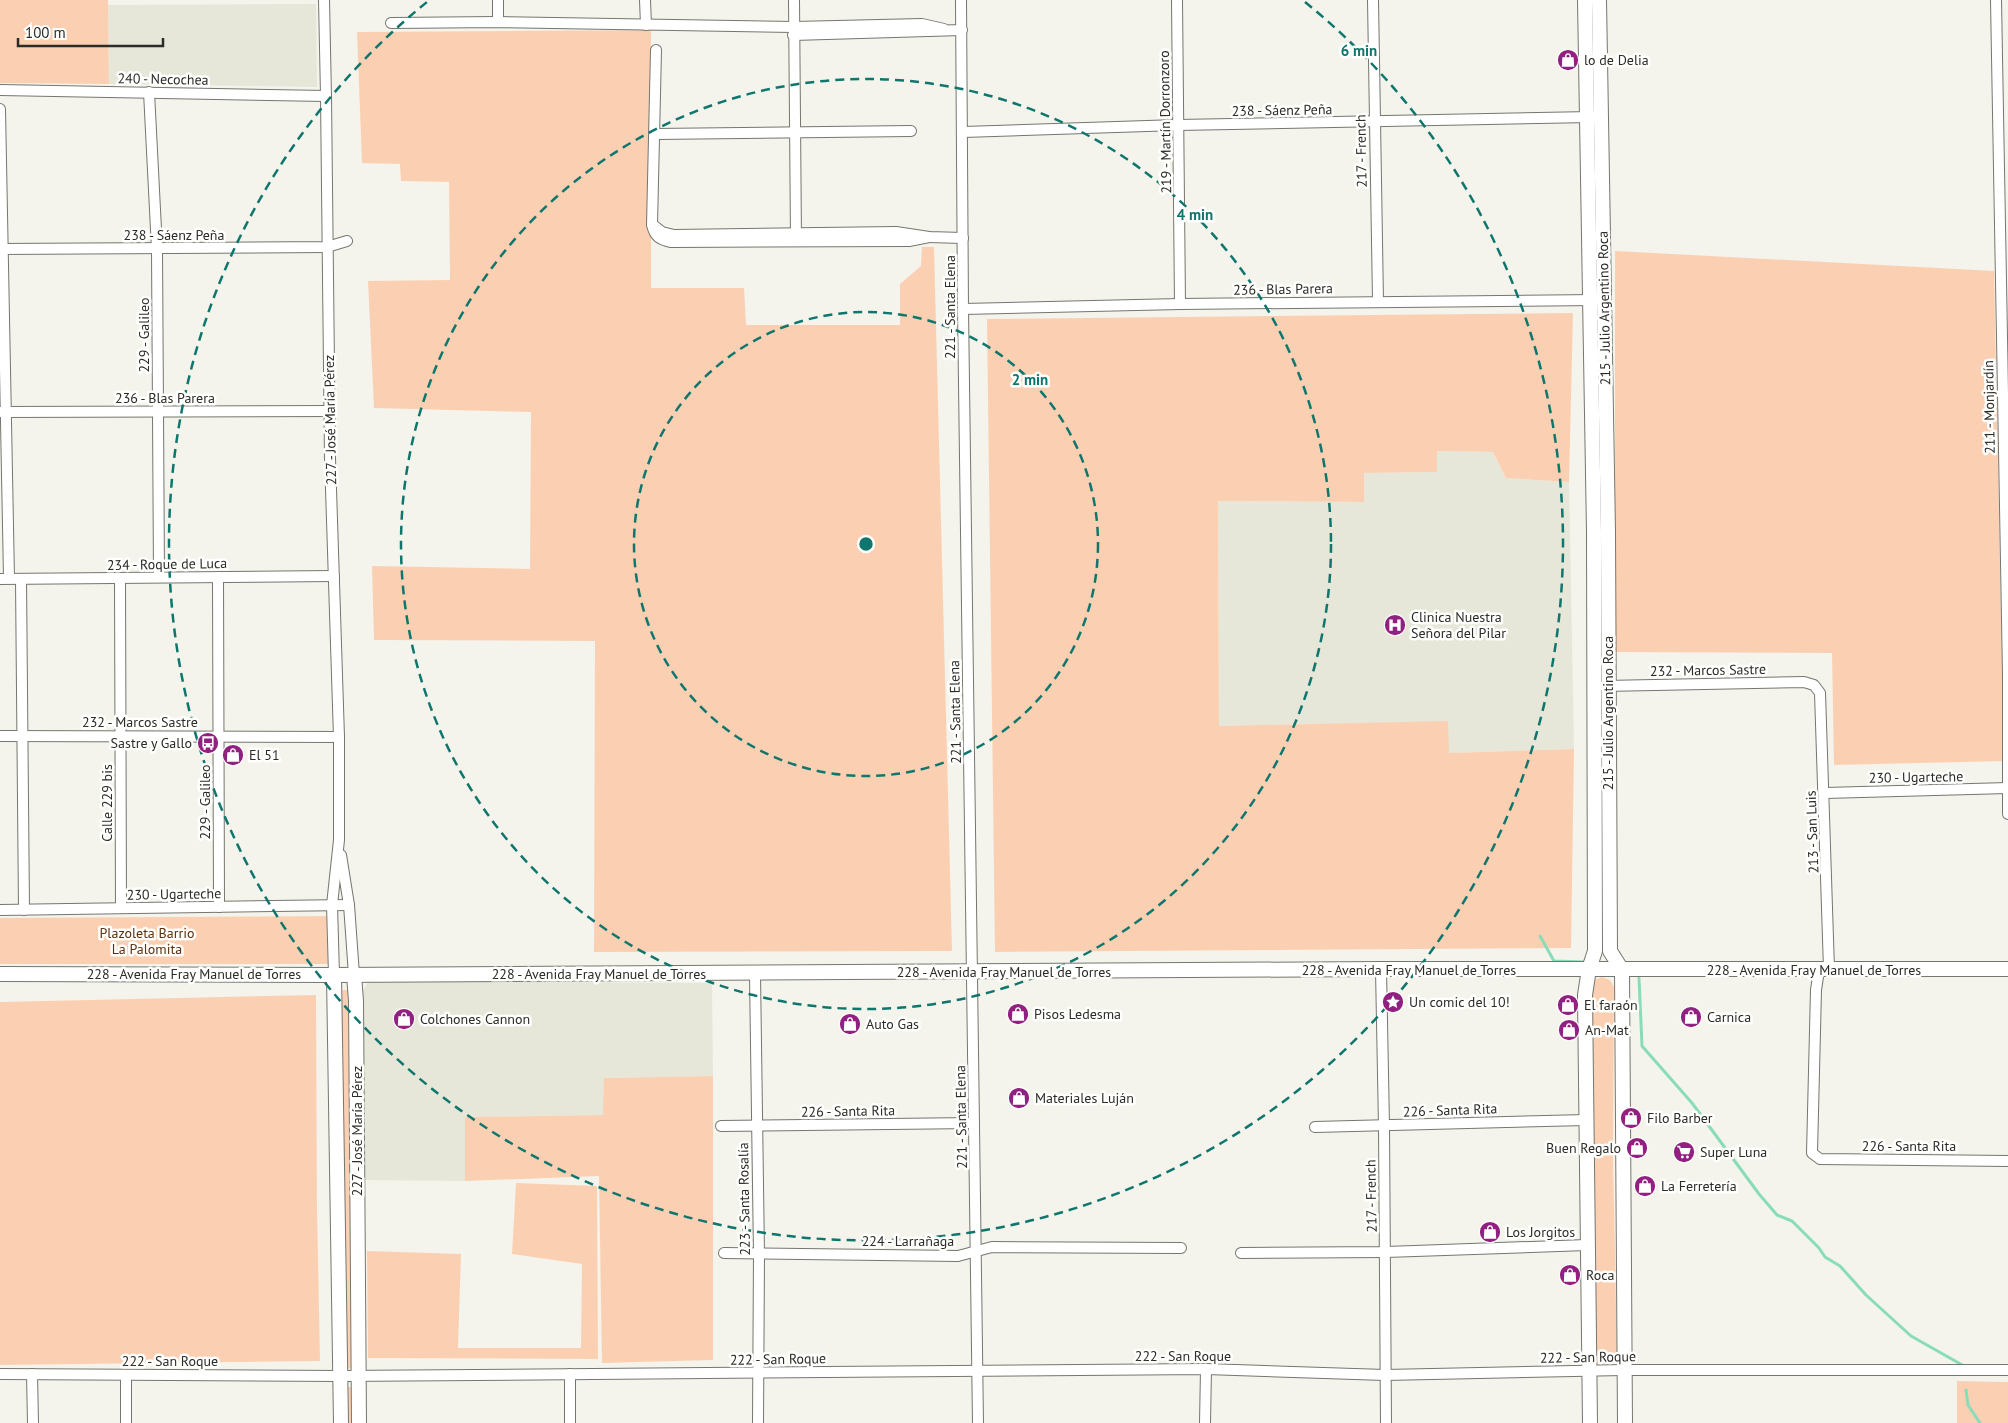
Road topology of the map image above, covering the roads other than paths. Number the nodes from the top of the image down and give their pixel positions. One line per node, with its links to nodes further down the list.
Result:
1 (324, 0): 19 (street, 227 - José María Pérez)
2 (498, 0): 11 (street)
3 (645, 0): 13 (street)
4 (794, 0): 15 (street)
5 (961, 0): 14 (street, 221 - Santa Elena)
6 (1177, 0): 24 (street, 219 - Martín Dorronzoro)
7 (1373, 0): 23 (street, 217 - French)
8 (1585, 0): 22 (street, 215 - Julio Argentino Roca)
9 (1599, 0): 22 (street, 215 - Julio Argentino Roca)
10 (1996, 0): 21 (street, 211 - Monjardín)
11 (498, 22): 12 (street); 13 (street)
12 (391, 23)
13 (646, 25): 15 (street)
14 (962, 30): 15 (street); 27 (street, 221 - Santa Elena)
15 (794, 31): 26 (street)
16 (656, 50): 28 (street)
17 (0, 90): 18 (street, 240 - Necochea)
18 (149, 92): 19 (street, 240 - Necochea); 34 (street, 229 - Galileo)
19 (326, 96): 32 (street, 227 - José María Pérez)
20 (0, 109): 33 (street)
21 (2003, 114): 35 (street, 211 - Monjardín)
22 (1594, 117): 23 (street, 238 - Sáenz Peña); 36 (street, 215 - Julio Argentino Roca); 37 (street, 215 - Julio Argentino Roca)
23 (1374, 123): 24 (street, 238 - Sáenz Peña); 38 (street, 217 - French)
24 (1178, 125): 27 (street, 238 - Sáenz Peña); 39 (street, 219 - Martín Dorronzoro)
25 (911, 131): 26 (street)
26 (795, 132): 28 (street); 29 (street)
27 (963, 132): 30 (street, 221 - Santa Elena)
28 (655, 134): 29 (street)
29 (796, 237): 30 (street)
30 (963, 238): 40 (street, 221 - Santa Elena)
31 (347, 241): 32 (street, 238 - Sáenz Peña)
32 (326, 247): 34 (street, 238 - Sáenz Peña); 41 (street, 227 - José María Pérez)
33 (1, 249): 34 (street, 238 - Sáenz Peña); 42 (street)
34 (157, 249): 43 (street, 229 - Galileo)
35 (2004, 256): 44 (street, 211 - Monjardín)
36 (1590, 299): 37 (street, 236 - Blas Parera); 38 (street, 236 - Blas Parera); 53 (street, 215 - Julio Argentino Roca)
37 (1604, 300): 52 (street, 215 - Julio Argentino Roca)
38 (1378, 301): 39 (street, 236 - Blas Parera)
39 (1180, 304): 40 (street, 236 - Blas Parera)
40 (963, 309): 75 (street, 221 - Santa Elena)
41 (330, 411): 43 (street, 236 - Blas Parera); 45 (street, 227 - José María Pérez)
42 (3, 412): 43 (street, 236 - Blas Parera); 49 (street)
43 (158, 412): 46 (street, 229 - Galileo)
44 (2007, 542): 51 (street, 211 - Monjardín)
45 (334, 576): 47 (street, 234 - Roque de Luca); 59 (street, 227 - José María Pérez)
46 (159, 577): 47 (street, 234 - Roque de Luca); 48 (street, 234 - Roque de Luca)
47 (218, 577): 58 (street, 229 - Galileo)
48 (120, 578): 50 (street, 234 - Roque de Luca); 57 (street, Calle 229 bis)
49 (4, 579): 50 (street, 234 - Roque de Luca)
50 (21, 580): 56 (street)
51 (2008, 675): 60 (street, 211 - Monjardín)
52 (1608, 686): 53 (street, 232 - Marcos Sastre); 54 (street, 232 - Marcos Sastre); 73 (street, 215 - Julio Argentino Roca)
53 (1593, 687): 71 (street, 215 - Julio Argentino Roca)
54 (1820, 693): 61 (street, 213 - San Luis)
55 (0, 736): 56 (street, 232 - Marcos Sastre)
56 (22, 736): 57 (street, 232 - Marcos Sastre); 69 (street)
57 (121, 736): 58 (street, 232 - Marcos Sastre); 67 (street, Calle 229 bis)
58 (219, 736): 59 (street, 232 - Marcos Sastre); 66 (street, 229 - Galileo)
59 (339, 737): 63 (street, 227 - José María Pérez)
60 (2008, 788): 61 (street, 230 - Ugarteche); 62 (street, 211 - Monjardín)
61 (1825, 793): 74 (street, 213 - San Luis)
62 (2008, 814)
63 (338, 840): 64 (street, 227 - José María Pérez); 65 (street, 227 - José María Pérez)
64 (332, 905): 65 (street, 230 - Ugarteche); 66 (street, 230 - Ugarteche); 78 (street, 227 - José María Pérez)
65 (348, 905): 79 (street, 227 - José María Pérez)
66 (219, 907): 67 (street, 230 - Ugarteche)
67 (121, 908): 69 (street, 230 - Ugarteche)
68 (0, 910): 69 (street, 230 - Ugarteche)
69 (24, 910)
70 (1381, 969): 71 (street, 228 - Avenida Fray Manuel de Torres); 75 (street, 228 - Avenida Fray Manuel de Torres); 84 (street, 217 - French)
71 (1589, 969): 73 (street, 228 - Avenida Fray Manuel de Torres); 80 (street, 215 - Julio Argentino Roca)
72 (2008, 969): 74 (street, 228 - Avenida Fray Manuel de Torres)
73 (1622, 970): 74 (street, 228 - Avenida Fray Manuel de Torres); 97 (street, 215 - Julio Argentino Roca)
74 (1824, 970): 86 (street, 213 - San Luis)
75 (973, 972): 77 (street, 228 - Avenida Fray Manuel de Torres); 81 (street, 221 - Santa Elena)
76 (0, 974): 78 (street, 228 - Avenida Fray Manuel de Torres)
77 (754, 974): 79 (street, 228 - Avenida Fray Manuel de Torres); 83 (street, 223 - Santa Rosalía)
78 (334, 975): 79 (street, 228 - Avenida Fray Manuel de Torres); 106 (street, 227 - José María Pérez)
79 (354, 975): 107 (street, 227 - José María Pérez)
80 (1586, 1120): 84 (street, 226 - Santa Rita); 88 (street, 215 - Julio Argentino Roca)
81 (974, 1123): 83 (street, 226 - Santa Rita); 90 (street, 221 - Santa Elena)
82 (721, 1126): 83 (street, 226 - Santa Rita)
83 (756, 1126): 94 (street, 223 - Santa Rosalía)
84 (1384, 1126): 85 (street, 226 - Santa Rita); 91 (street, 217 - French)
85 (1315, 1127)
86 (1812, 1153): 87 (street, 226 - Santa Rita)
87 (2008, 1160)
88 (1587, 1245): 91 (street); 96 (street, 215 - Julio Argentino Roca)
89 (1181, 1248): 90 (street, 224 - Larrañaga)
90 (976, 1252): 94 (street, 224 - Larrañaga); 99 (street, 221 - Santa Elena)
91 (1386, 1252): 93 (street); 105 (street, 217 - French)
92 (724, 1253): 94 (street, 224 - Larrañaga)
93 (1241, 1253)
94 (758, 1254): 100 (street, 223 - Santa Rosalía)
95 (1206, 1369): 99 (street, 222 - San Roque); 105 (street, 222 - San Roque); 115 (street)
96 (1588, 1370): 97 (street, 222 - San Roque); 105 (street, 222 - San Roque); 117 (street, 215 - Julio Argentino Roca)
97 (1623, 1370): 98 (street, 222 - San Roque); 118 (street, 215 - Julio Argentino Roca)
98 (2008, 1370)
99 (976, 1371): 100 (street, 222 - San Roque); 114 (street, 221 - Santa Elena)
100 (758, 1373): 103 (street, 222 - San Roque); 113 (street, 223 - Santa Rosalía)
101 (0, 1374): 102 (street, 222 - San Roque)
102 (32, 1374): 104 (street, 222 - San Roque); 108 (street)
103 (570, 1374): 107 (street, 222 - San Roque); 112 (street)
104 (126, 1375): 106 (street, 222 - San Roque); 109 (street)
105 (1385, 1375): 116 (street, 217 - French)
106 (340, 1376): 107 (street, 222 - San Roque); 110 (street, 227 - José María Pérez)
107 (358, 1376): 111 (street, 227 - José María Pérez)
108 (33, 1423)
109 (126, 1423)
110 (341, 1423)
111 (359, 1423)
112 (570, 1423)
113 (758, 1423)
114 (978, 1423)
115 (1206, 1423)
116 (1386, 1423)
117 (1590, 1423)
118 (1625, 1423)

